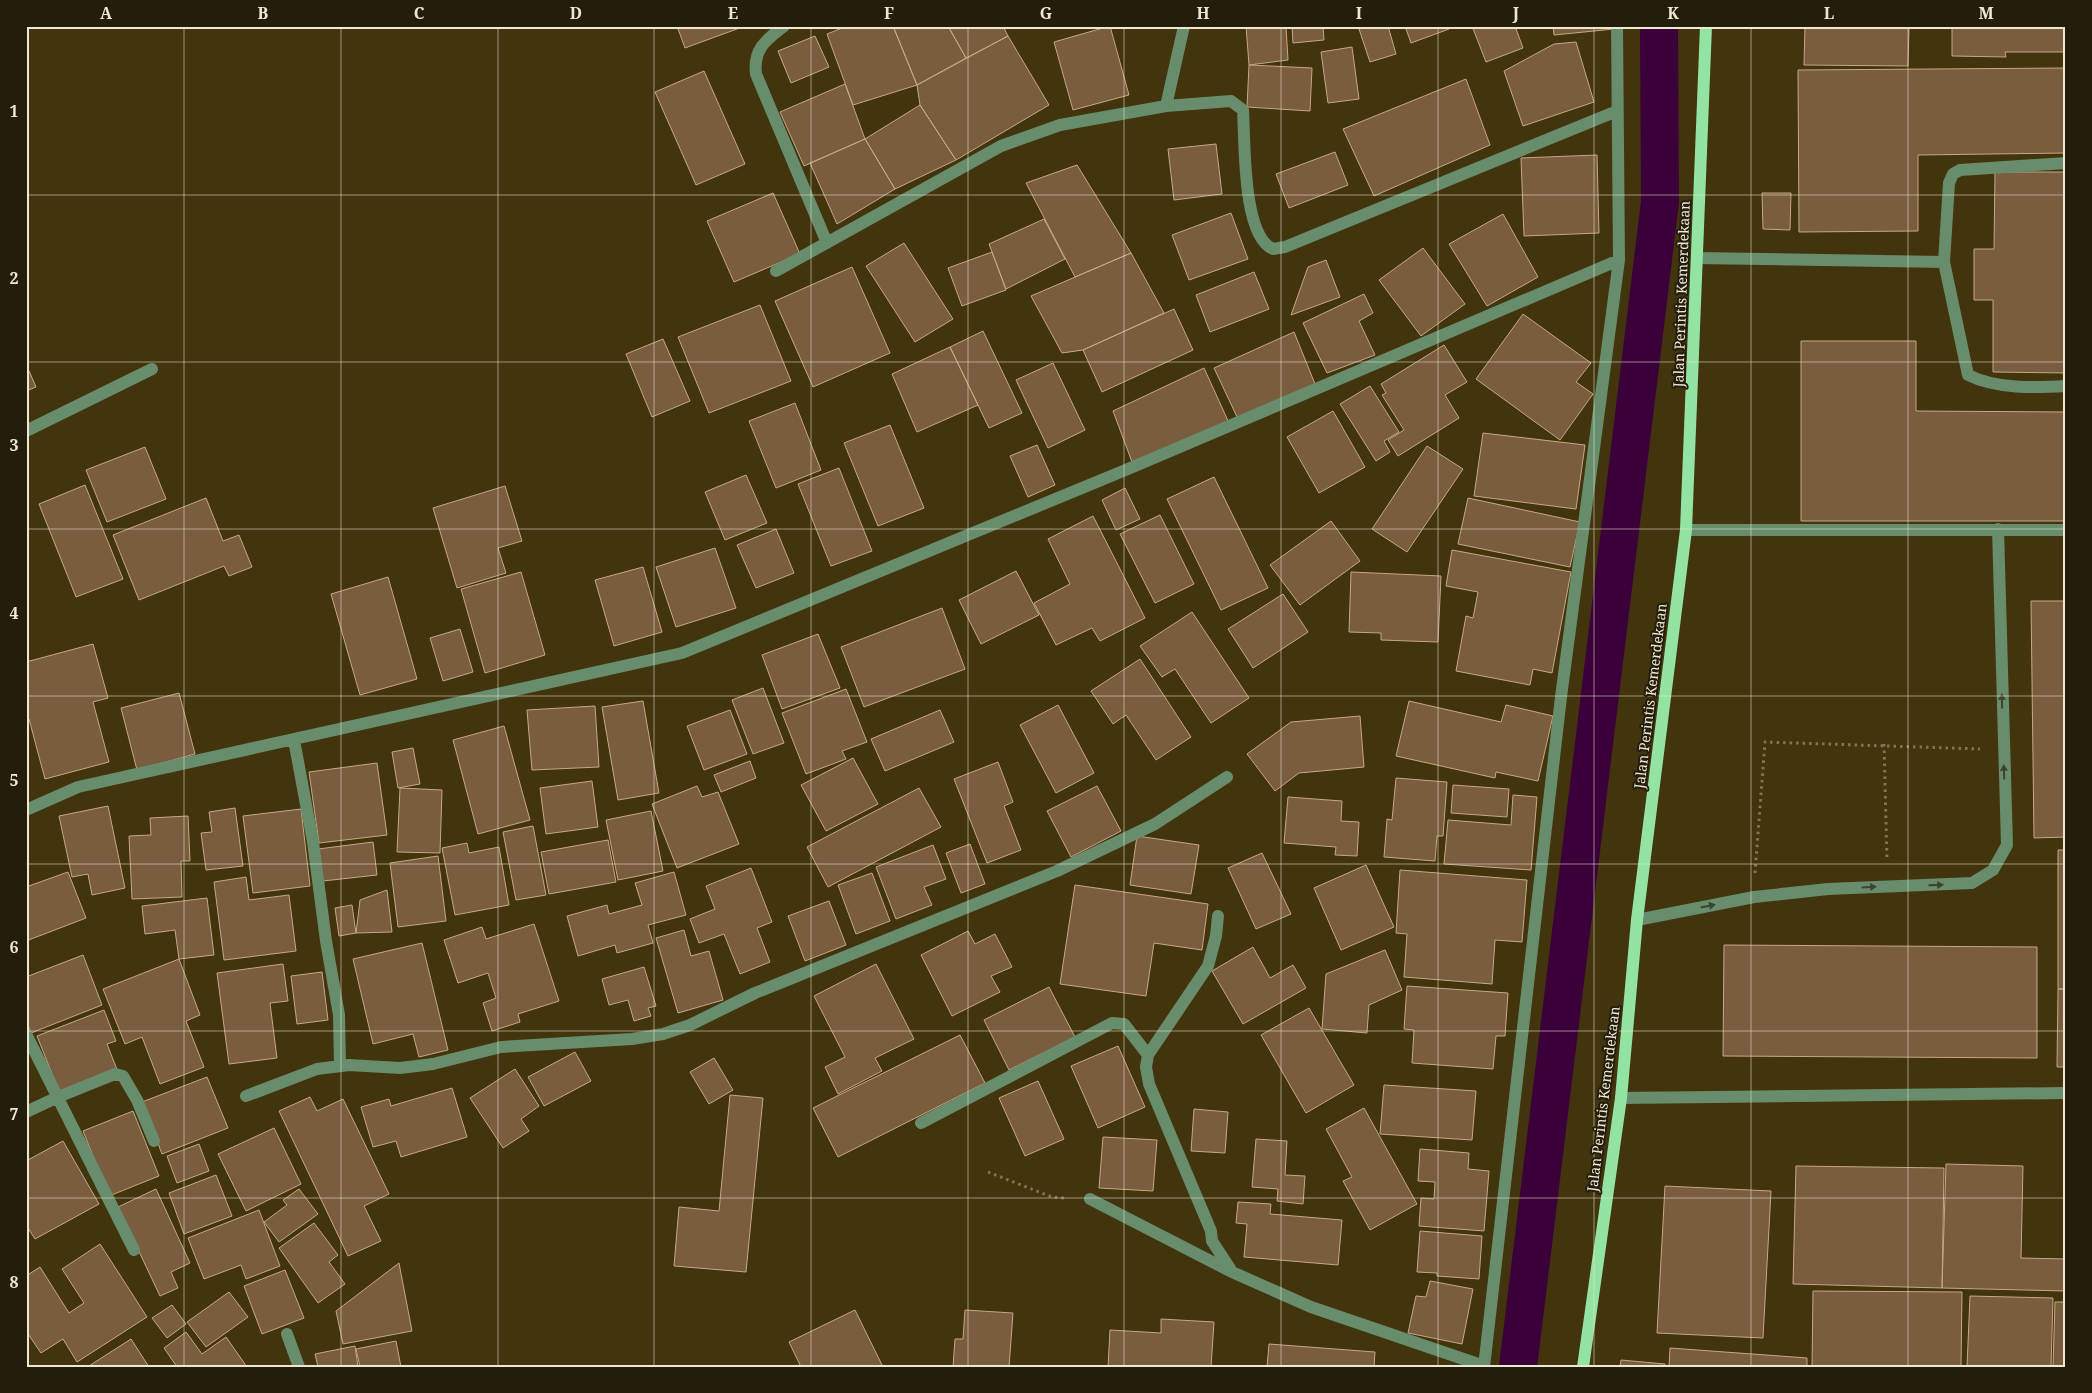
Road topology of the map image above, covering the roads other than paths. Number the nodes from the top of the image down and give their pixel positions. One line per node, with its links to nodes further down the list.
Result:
1 (784, 26): 8 (street)
2 (1184, 26): 5 (street)
3 (1617, 26): 6 (street)
4 (1706, 26): 9 (main road, Jalan Perintis Kemerdekaan)
5 (1166, 106): 6 (street); 8 (street)
6 (1617, 111): 10 (street)
7 (2066, 163): 11 (street)
8 (827, 243): 12 (street)
9 (1697, 258): 11 (street); 17 (main road, Jalan Perintis Kemerdekaan)
10 (1619, 260): 19 (street); 39 (street)
11 (1944, 262): 14 (street)
12 (776, 271)
13 (152, 369): 15 (street)
14 (2066, 386)
15 (26, 431)
16 (1998, 529): 17 (street); 18 (street); 23 (street, one-way to 16)
17 (1686, 530): 23 (main road, Jalan Perintis Kemerdekaan)
18 (2066, 530)
19 (294, 740): 21 (street); 26 (street)
20 (1226, 777): 26 (street)
21 (26, 810)
22 (1218, 916): 25 (street)
23 (1637, 920): 30 (main road, Jalan Perintis Kemerdekaan)
24 (26, 1034): 29 (street)
25 (1148, 1055): 32 (street); 36 (street)
26 (340, 1066): 28 (street)
27 (2066, 1093): 30 (street)
28 (246, 1096)
29 (58, 1097): 31 (street); 33 (street); 35 (street)
30 (1620, 1098): 40 (main road, Jalan Perintis Kemerdekaan)
31 (26, 1112)
32 (922, 1123)
33 (154, 1141)
34 (1090, 1199): 36 (street)
35 (134, 1250)
36 (1232, 1272): 39 (street)
37 (287, 1334): 38 (street)
38 (298, 1367)
39 (1484, 1367)
40 (1583, 1367)

